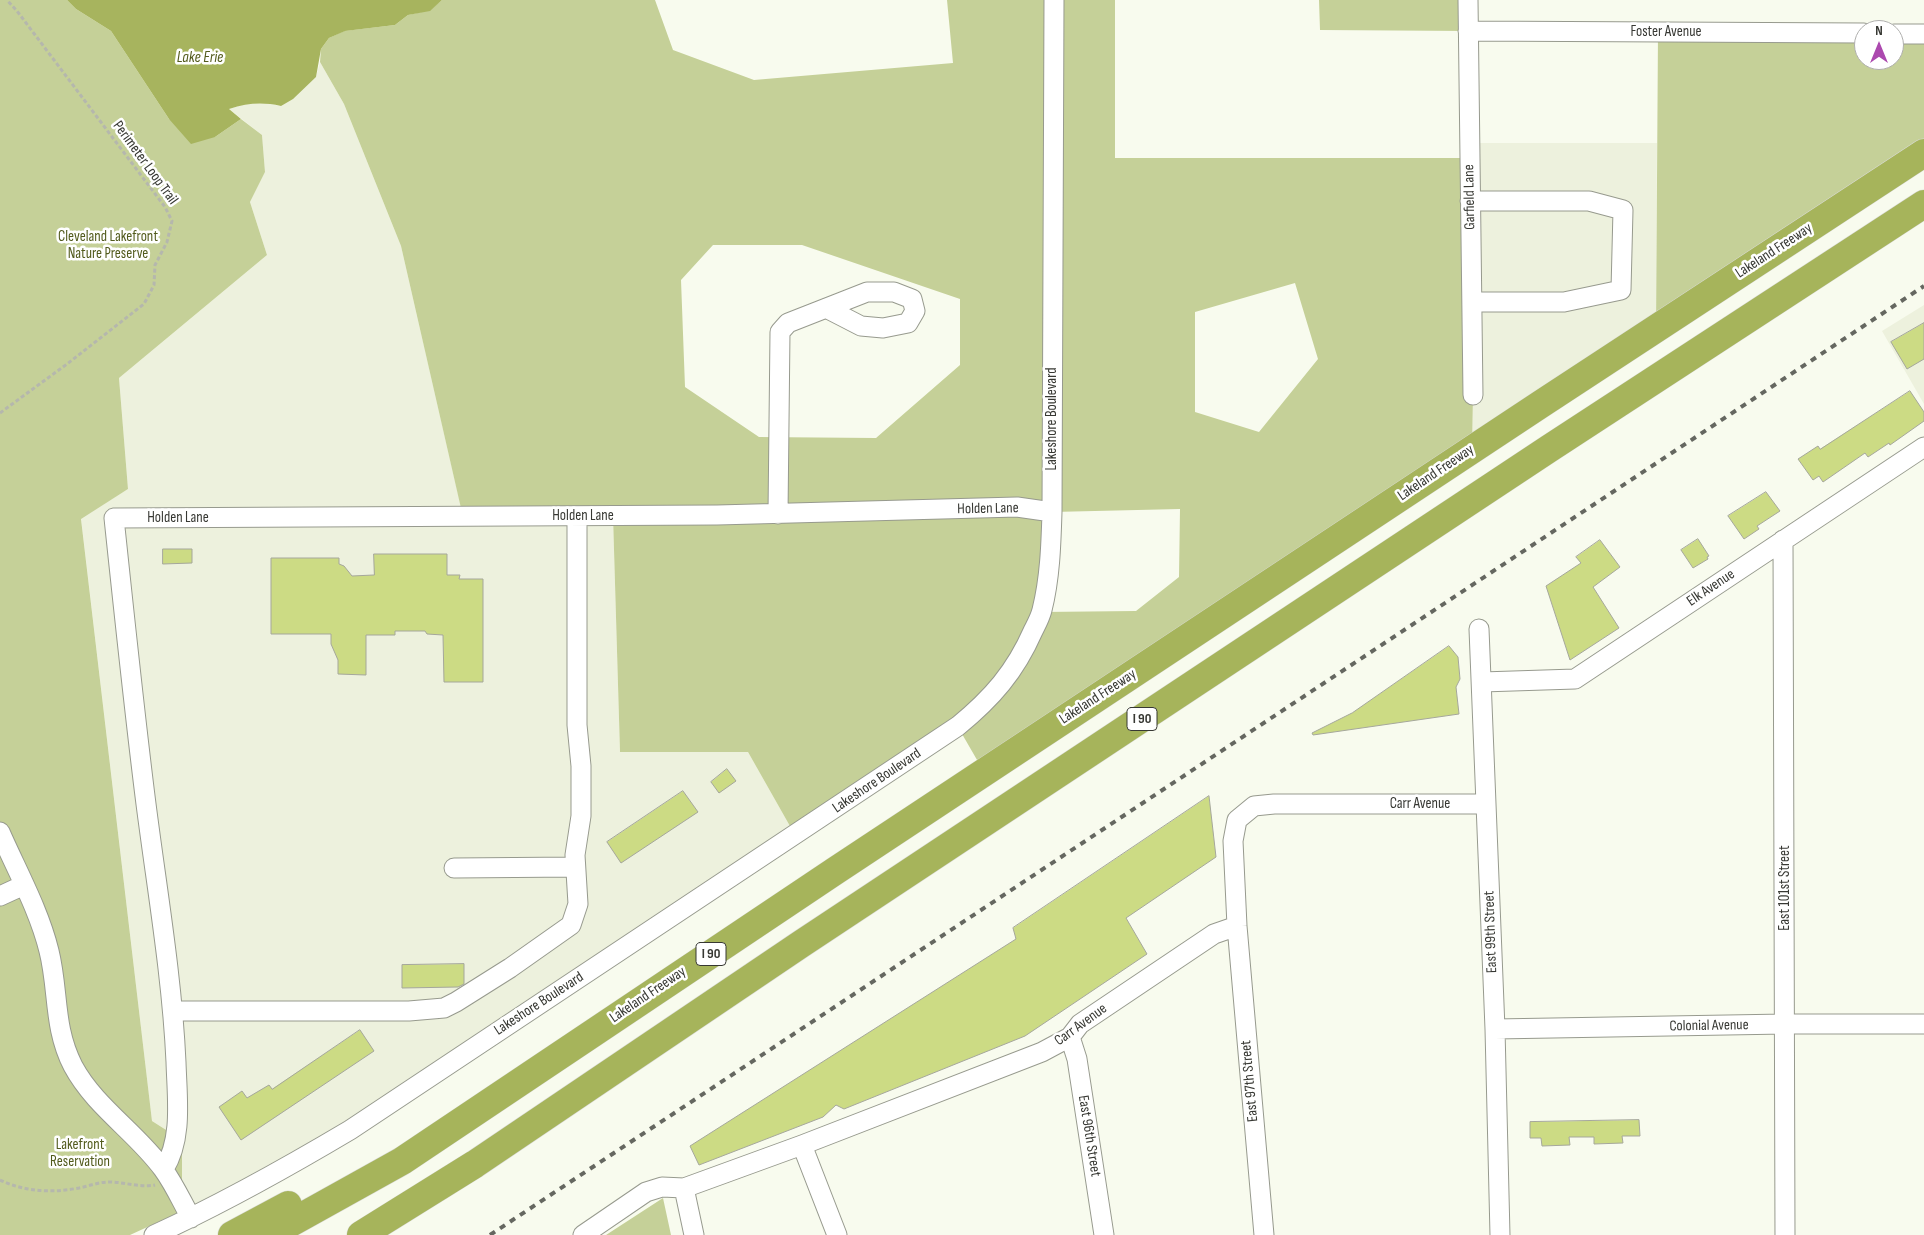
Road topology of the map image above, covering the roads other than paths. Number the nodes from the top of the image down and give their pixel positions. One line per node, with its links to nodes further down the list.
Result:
1 (1054, 0): 14 (street, Lakeshore Boulevard)
2 (1468, 0): 3 (street, Garfield Lane)
3 (1468, 31): 4 (street, Foster Avenue); 8 (street, Garfield Lane)
4 (1854, 33)
5 (1904, 34): 6 (street)
6 (1924, 34)
7 (1924, 153): 32 (highway, Lakeland Freeway / I 90)
8 (1470, 200): 10 (street, Garfield Lane); 10 (street)
9 (1924, 204): 34 (highway, I 90)
10 (1472, 302): 12 (street, Garfield Lane)
11 (826, 308): 15 (street)
12 (1473, 394)
13 (1924, 447): 17 (street, Elk Avenue)
14 (1052, 512): 15 (street, Holden Lane); 37 (street, Lakeshore Boulevard)
15 (778, 514): 16 (street, Holden Lane)
16 (576, 516): 22 (street); 27 (street, Holden Lane)
17 (1783, 540): 19 (street, Elk Avenue); 28 (street, East 101st Street)
18 (1479, 629): 19 (street, East 99th Street)
19 (1482, 682): 20 (street, East 99th Street)
20 (1486, 804): 26 (street, Carr Avenue); 30 (street, East 99th Street)
21 (0, 832): 24 (street)
22 (575, 867): 23 (street); 27 (street)
23 (454, 868)
24 (24, 885): 25 (street); 35 (street)
25 (0, 896)
26 (1236, 926): 31 (street, Carr Avenue); 47 (street, East 97th Street)
27 (174, 1011): 35 (street)
28 (1785, 1024): 29 (street, Colonial Avenue); 30 (street, Colonial Avenue); 49 (street, East 101st Street)
29 (1924, 1024)
30 (1495, 1029): 48 (street, East 99th Street)
31 (1070, 1037): 33 (street, Carr Avenue); 46 (street, East 96th Street)
32 (548, 1064): 39 (highway); 40 (highway, Lakeland Freeway / I 90)
33 (802, 1145): 36 (street, Carr Avenue); 45 (street)
34 (475, 1164): 41 (highway, I 90); 42 (highway)
35 (167, 1175): 37 (street)
36 (684, 1188): 43 (street, Carr Avenue); 44 (street)
37 (191, 1218): 38 (street, Lakeshore Boulevard)
38 (154, 1235)
39 (232, 1235)
40 (269, 1235)
41 (361, 1235)
42 (391, 1235)
43 (583, 1235)
44 (694, 1235)
45 (837, 1235)
46 (1104, 1235)
47 (1264, 1235)
48 (1500, 1235)
49 (1785, 1235)

